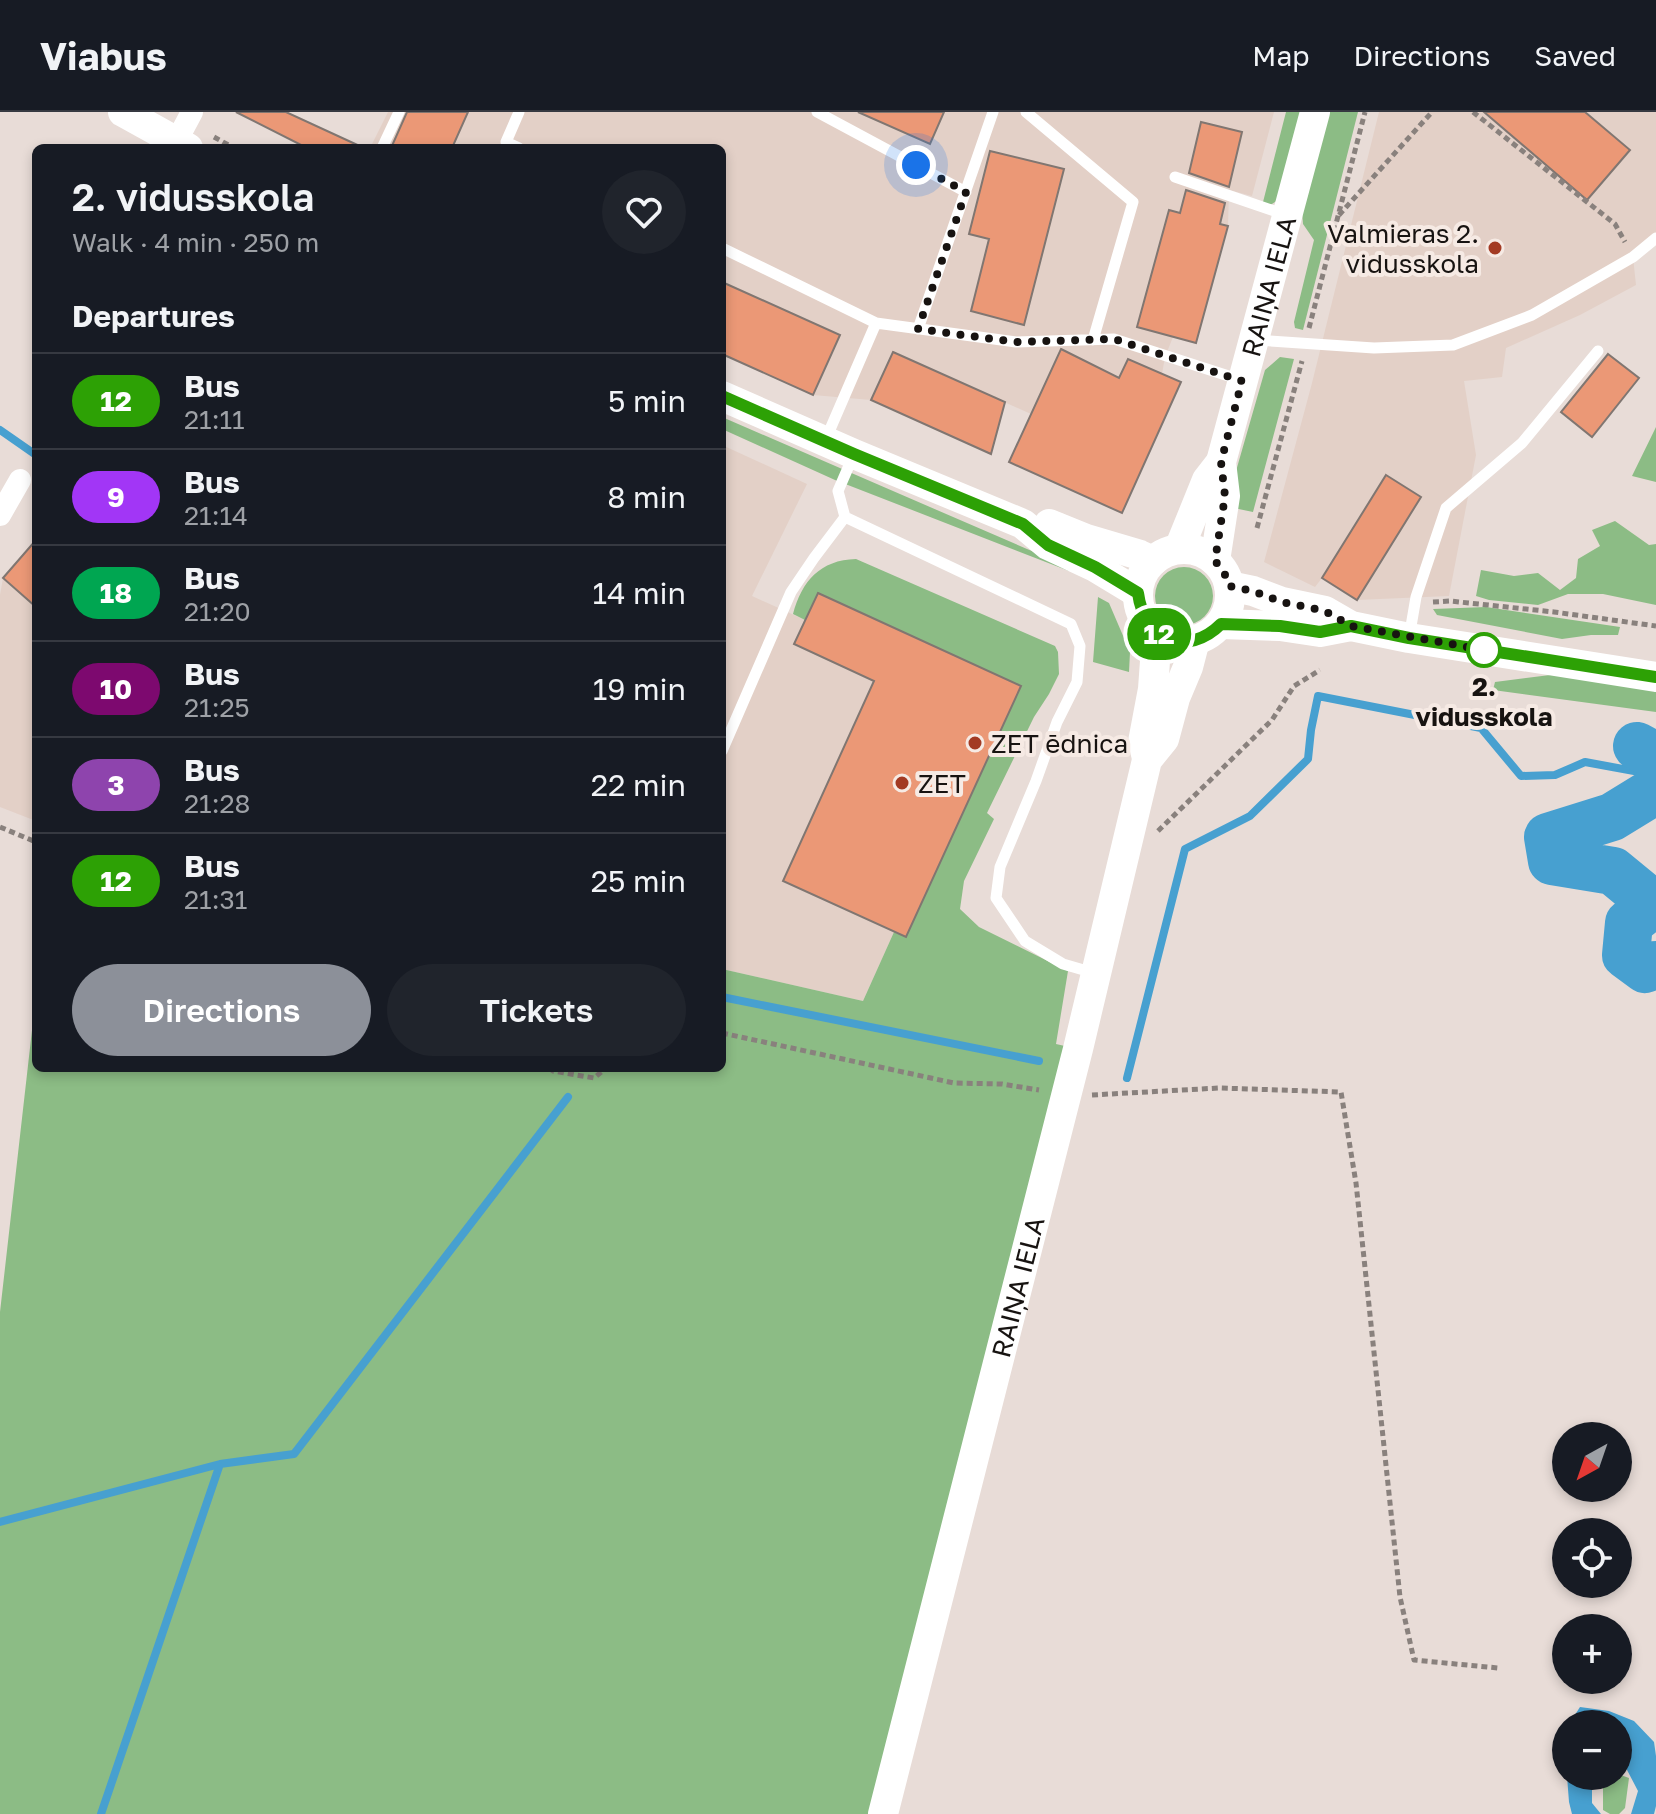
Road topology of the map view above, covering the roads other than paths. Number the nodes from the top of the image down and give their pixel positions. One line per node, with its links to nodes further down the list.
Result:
1 (123, 112): 8 (street)
2 (399, 112): 9 (lane)
3 (519, 112): 10 (lane)
4 (817, 112): 12 (lane)
5 (993, 112): 12 (lane)
6 (1026, 112): 18 (lane)
7 (1315, 112): 13 (street, RAIŅA IELA)
8 (190, 133)
9 (384, 144)
10 (510, 144)
11 (1175, 177): 13 (lane)
12 (966, 192): 17 (lane)
13 (1287, 215): 19 (street, RAIŅA IELA)
14 (1656, 238): 19 (lane)
15 (726, 250): 16 (lane)
16 (876, 323): 17 (lane); 23 (lane)
17 (918, 329): 18 (lane)
18 (1093, 340): 21 (lane)
19 (1253, 340): 21 (street, RAIŅA IELA)
20 (1598, 351): 36 (lane)
21 (1242, 381): 25 (street, RAIŅA IELA)
22 (726, 398): 23 (street)
23 (825, 442): 24 (street)
24 (854, 454): 28 (lane); 29 (street)
25 (1221, 462): 30 (street, RAIŅA IELA); 31 (street, RAIŅA IELA)
26 (20, 480): 27 (street)
27 (0, 515)
28 (845, 517): 39 (lane); 41 (lane)
29 (1023, 524): 30 (street); 32 (street)
30 (1166, 555): 31 (street); 32 (street)
31 (1222, 573): 33 (street); 34 (street)
32 (1138, 593): 35 (street)
33 (1221, 624): 34 (street); 37 (street)
34 (1351, 626): 36 (street)
35 (1157, 633): 37 (street); 40 (street, RAIŅA IELA)
36 (1409, 638): 38 (street)
37 (1195, 640): 40 (street, RAIŅA IELA)
38 (1656, 677)
39 (726, 742)
40 (1147, 760): 41 (street, RAIŅA IELA)
41 (1095, 974): 42 (street, RAIŅA IELA)
42 (883, 1814)

